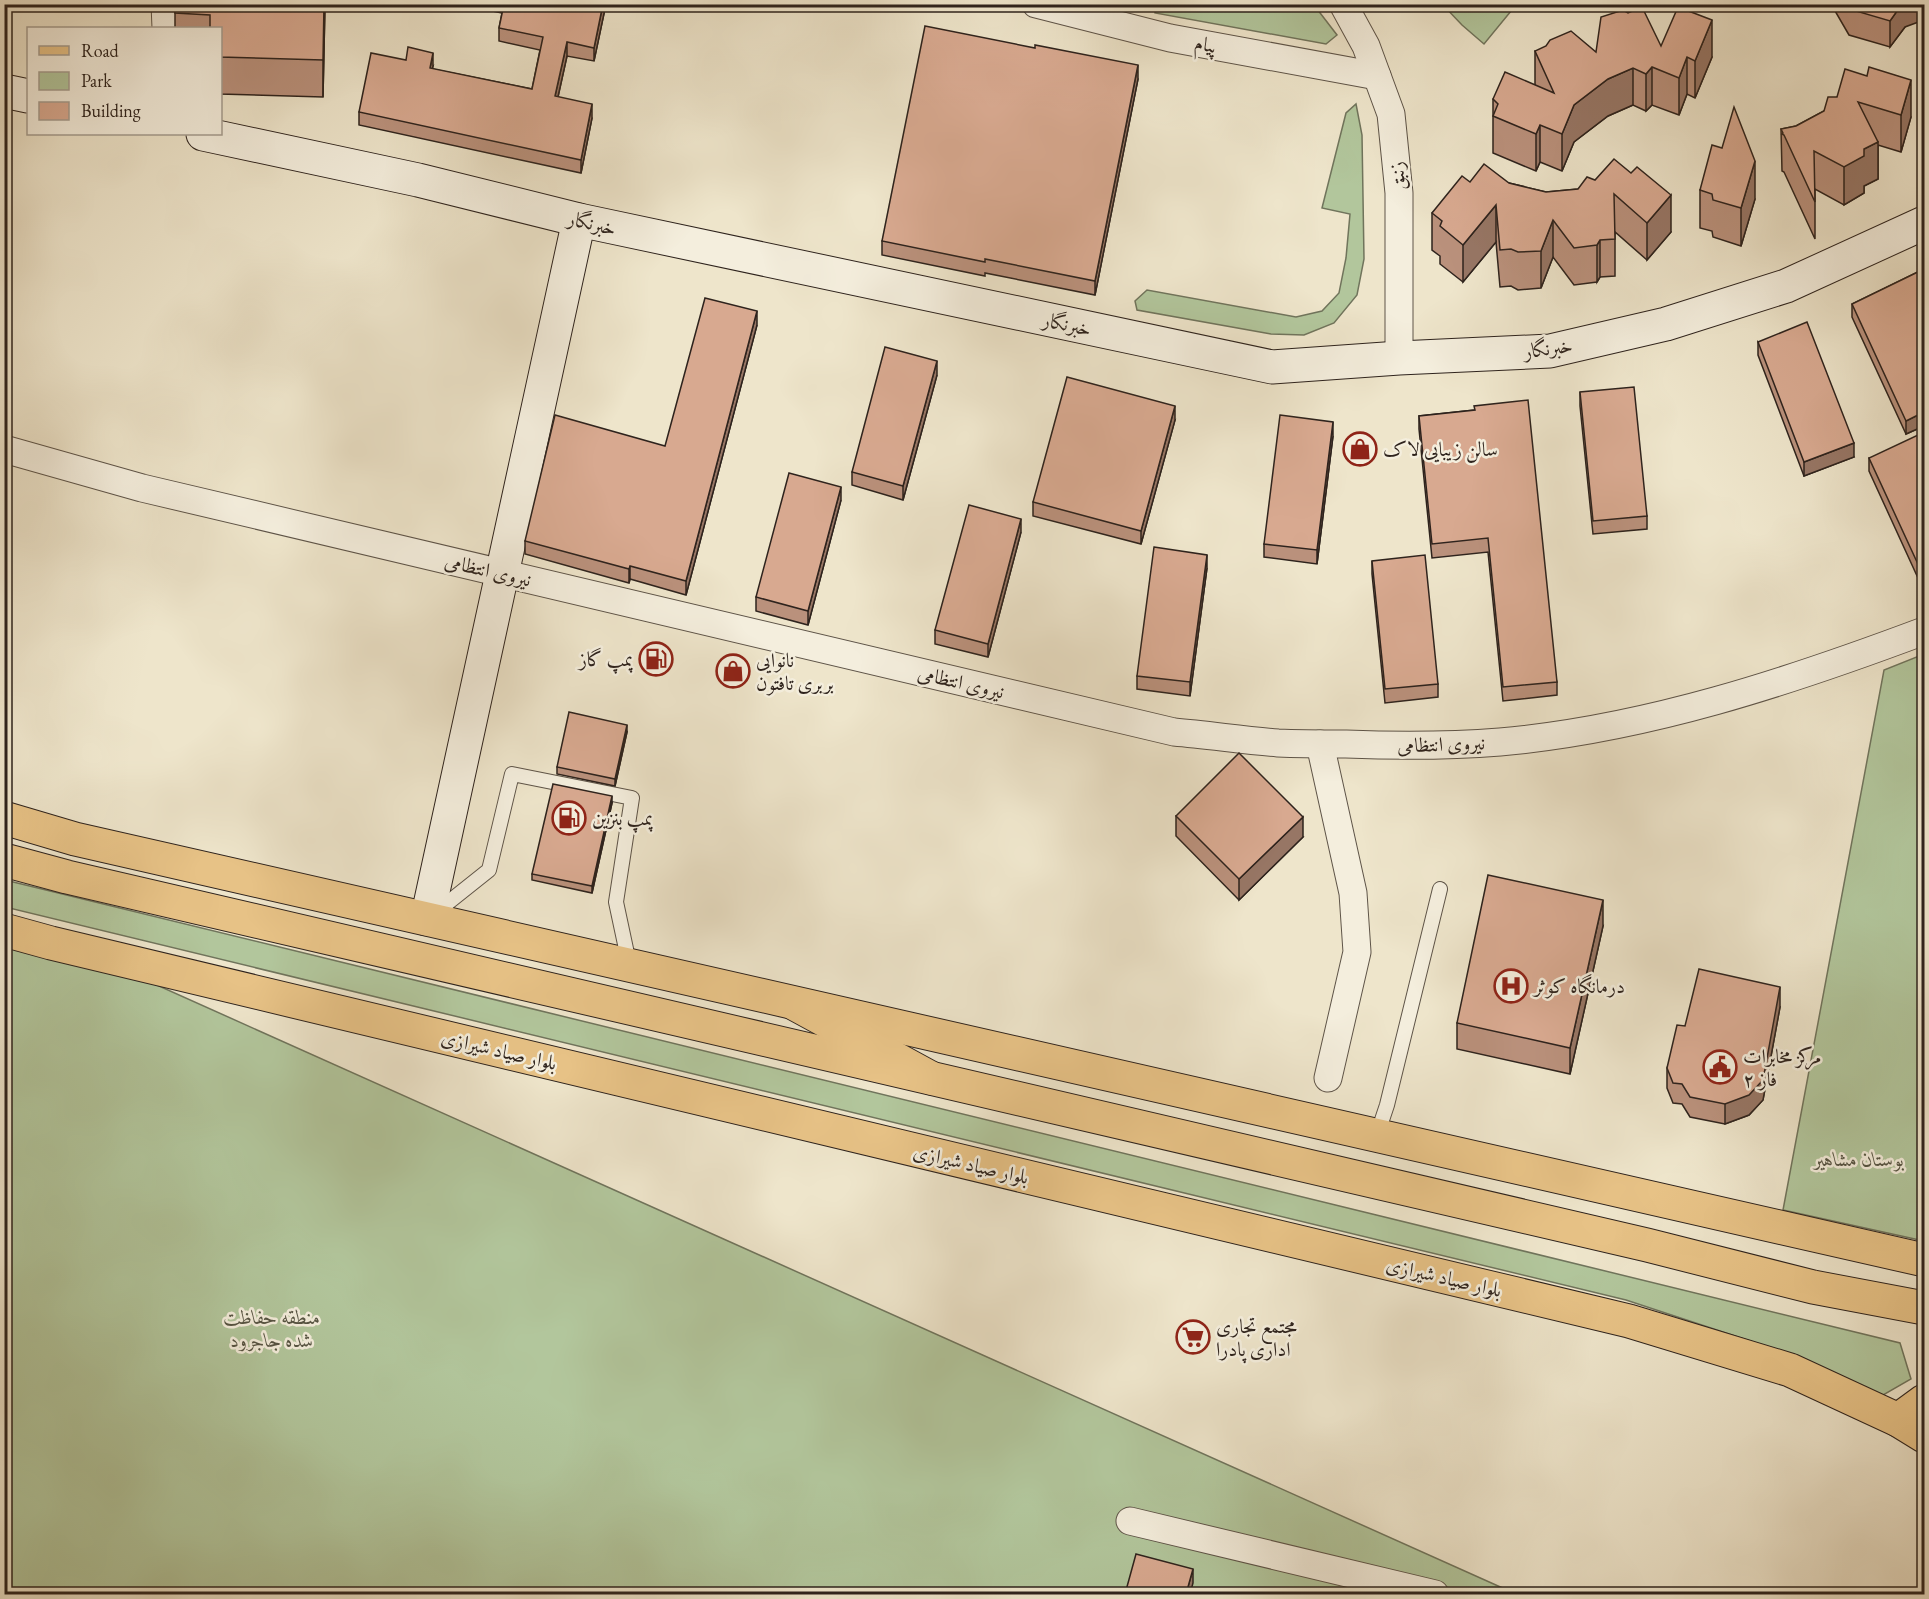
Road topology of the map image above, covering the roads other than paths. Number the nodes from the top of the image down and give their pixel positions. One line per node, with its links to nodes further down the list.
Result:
1 (165, 4): 4 (street)
2 (1036, 4): 5 (street, پیام)
3 (1343, 4): 5 (street, زنبق)
4 (166, 27)
5 (1377, 76): 11 (street, زنبق)
6 (4, 91): 7 (street)
7 (27, 96)
8 (208, 135): 9 (street, خبرنگار)
9 (579, 220): 11 (street, خبرنگار); 13 (street)
10 (1924, 223): 11 (street, خبرنگار)
11 (1399, 358)
12 (4, 448): 13 (street, نیروی انتظامی)
13 (502, 574): 15 (street, نیروی انتظامی); 19 (street)
14 (1924, 631): 15 (street, نیروی انتظامی)
15 (1320, 744): 24 (street)
16 (4, 818): 19 (main road)
17 (4, 860): 23 (main road)
18 (1440, 889): 25 (lane)
19 (427, 919): 21 (main road); 21 (lane)
20 (4, 930): 29 (main road, بلوار صیاد شیرازی)
21 (629, 965): 22 (main road)
22 (795, 1004): 23 (main road); 25 (main road)
23 (931, 1078): 27 (main road)
24 (1328, 1078)
25 (1377, 1135): 26 (main road)
26 (1924, 1260)
27 (1924, 1308)
28 (1924, 1401): 29 (main road)
29 (1911, 1428)
30 (1130, 1521): 31 (street)
31 (1435, 1594)

